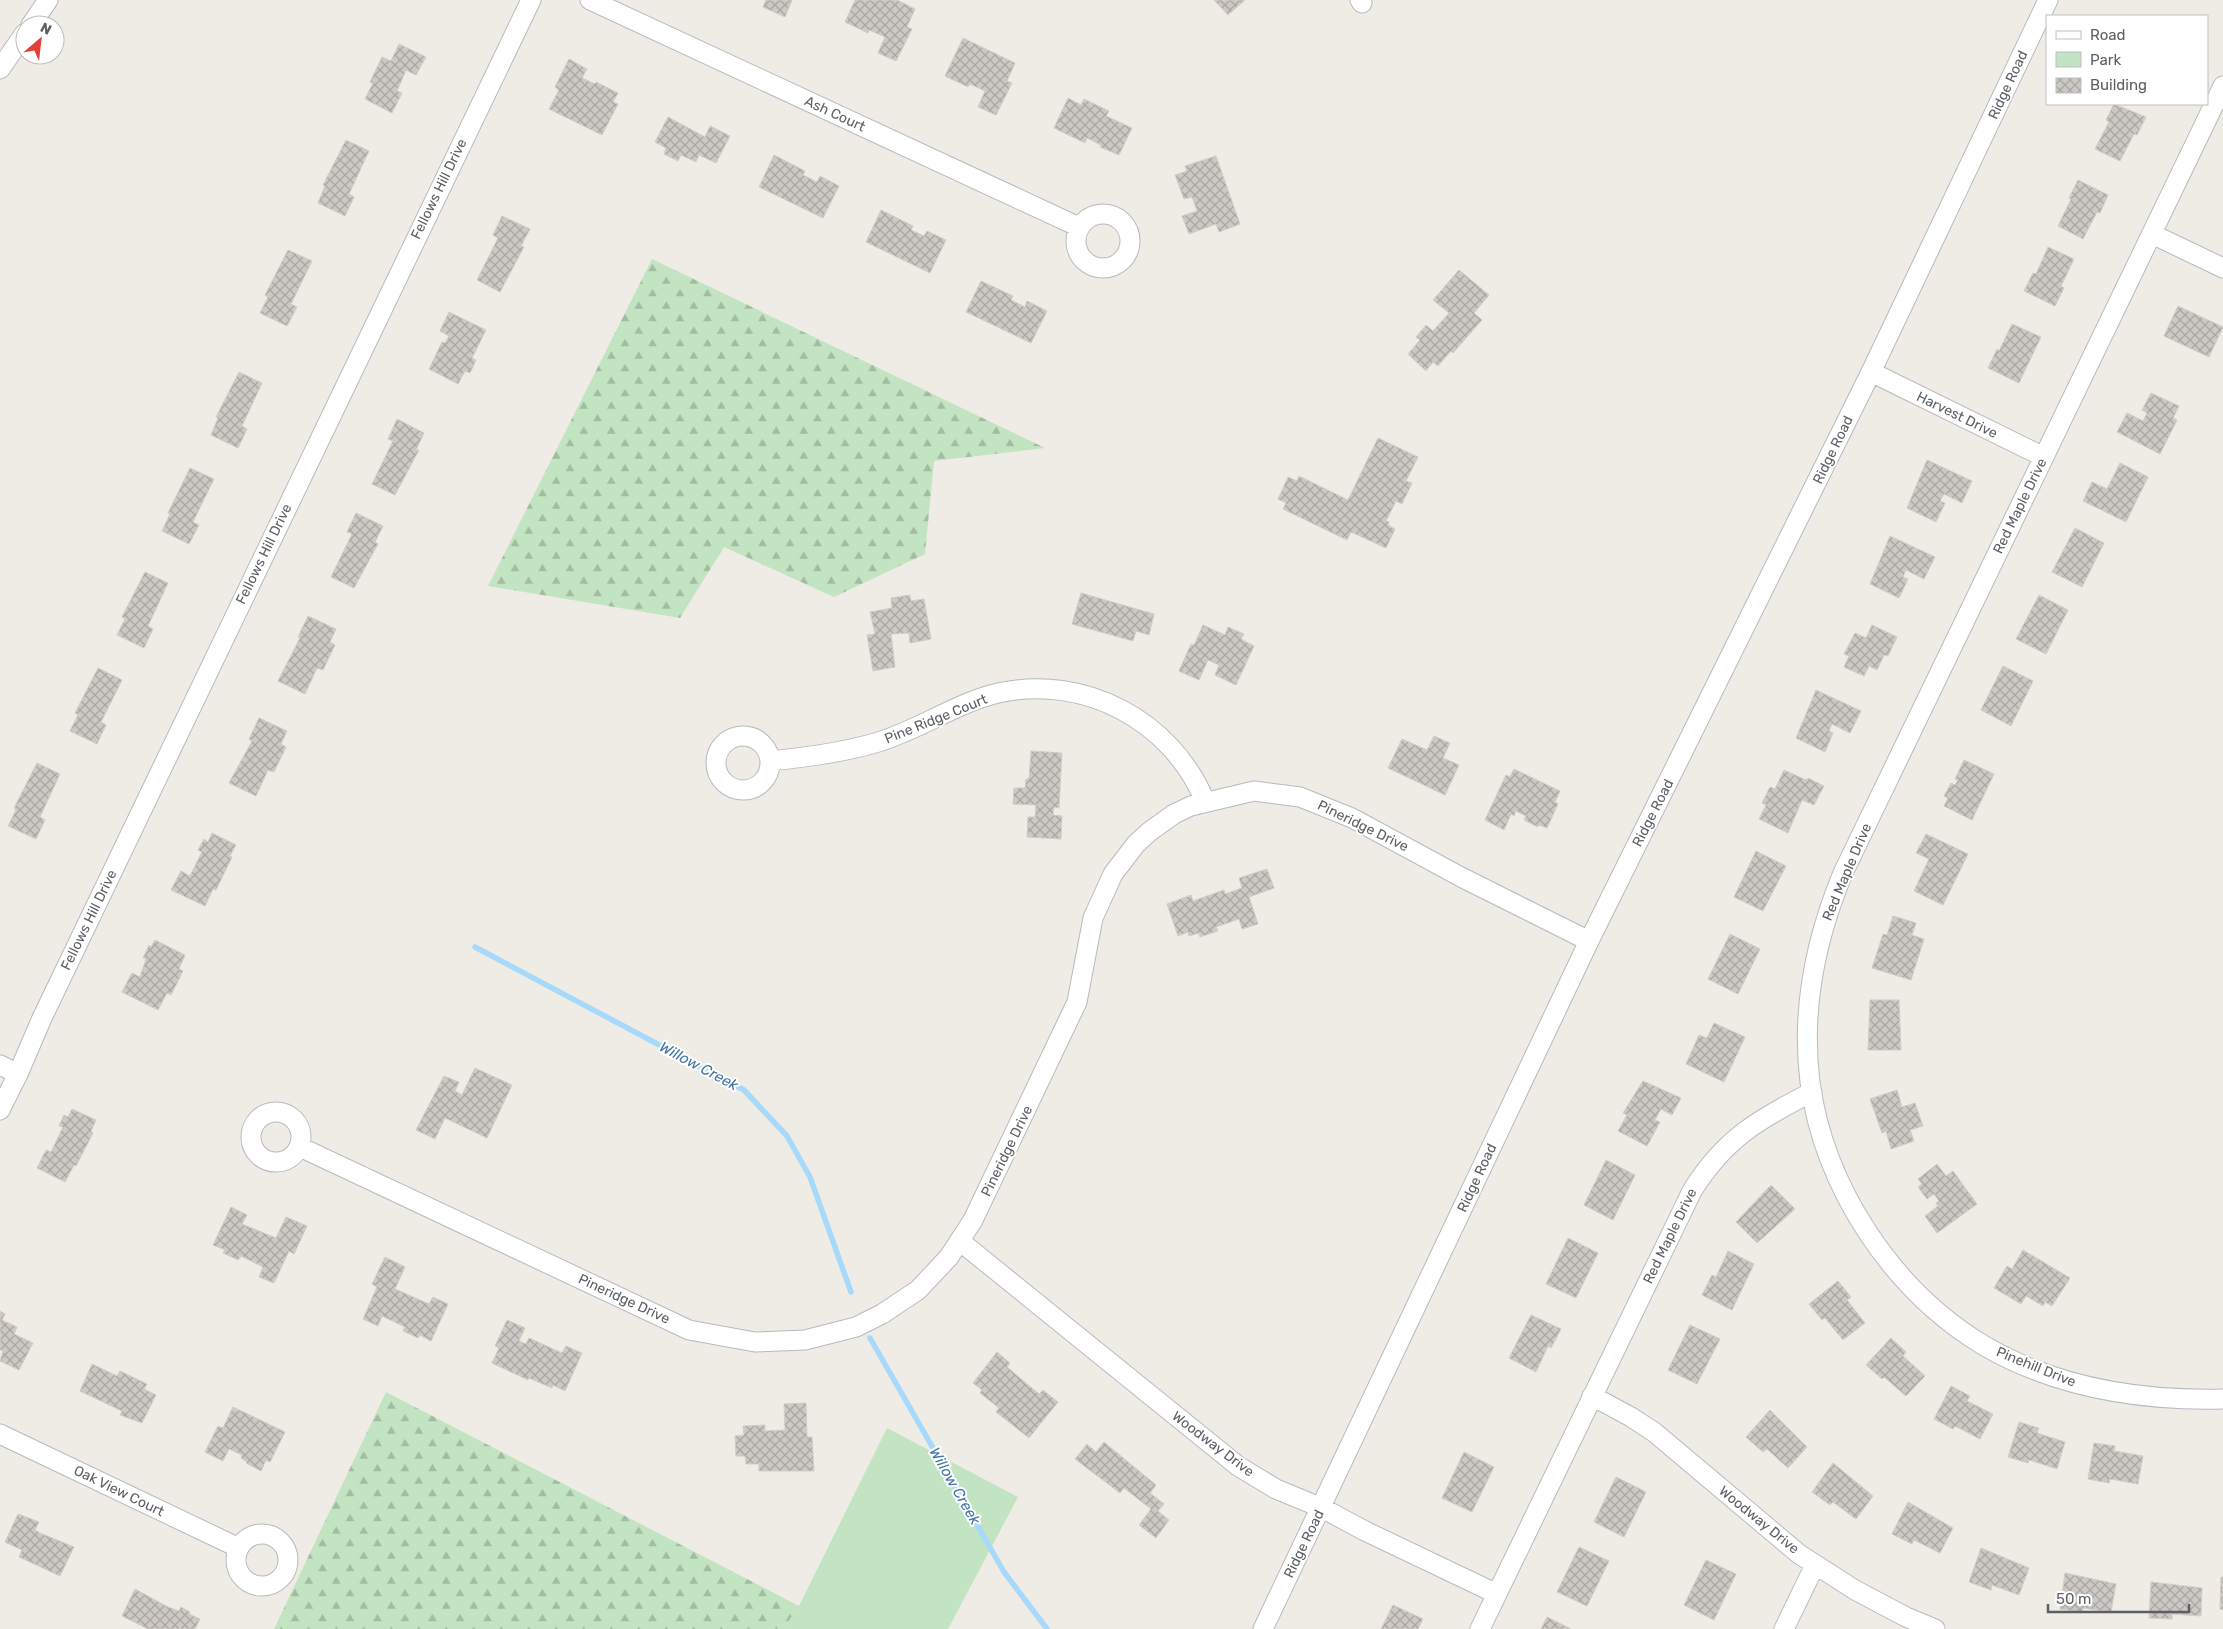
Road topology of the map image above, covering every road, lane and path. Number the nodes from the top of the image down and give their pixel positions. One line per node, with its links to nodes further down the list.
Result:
1 (48, 0): 5 (street)
2 (531, 0): 18 (street, Fellows Hill Drive)
3 (590, 0): 9 (street, Ash Court)
4 (2048, 0): 12 (street, Ridge Road)
5 (38, 15)
6 (15, 47): 7 (street)
7 (0, 69)
8 (2223, 86): 10 (street, Red Maple Drive)
9 (1079, 227)
10 (2152, 234): 11 (street); 13 (street, Red Maple Drive)
11 (2223, 268)
12 (1871, 372): 13 (street, Harvest Drive); 16 (street, Ridge Road)
13 (2044, 457): 19 (street, Red Maple Drive)
14 (770, 761): 15 (street, Pine Ridge Court)
15 (1205, 802): 16 (street, Pineridge Drive); 22 (street, Pineridge Drive)
16 (1589, 941): 26 (street, Ridge Road)
17 (0, 1065): 18 (street)
18 (18, 1074): 20 (street, Fellows Hill Drive)
19 (1812, 1092): 23 (street, Red Maple Drive); 24 (street, Pinehill Drive)
20 (0, 1110)
21 (300, 1147): 22 (street, Pineridge Drive)
22 (961, 1242): 26 (street, Woodway Drive)
23 (1592, 1396): 28 (street, Woodway Drive); 29 (street, Red Maple Drive)
24 (2223, 1399)
25 (0, 1434): 27 (street, Oak View Court)
26 (1322, 1508): 29 (street, Woodway Drive); 30 (street, Ridge Road)
27 (238, 1548)
28 (1815, 1565): 32 (street); 33 (street, Woodway Drive)
29 (1497, 1594): 31 (street, Red Maple Drive)
30 (1263, 1629)
31 (1480, 1629)
32 (1784, 1629)
33 (1936, 1629)

